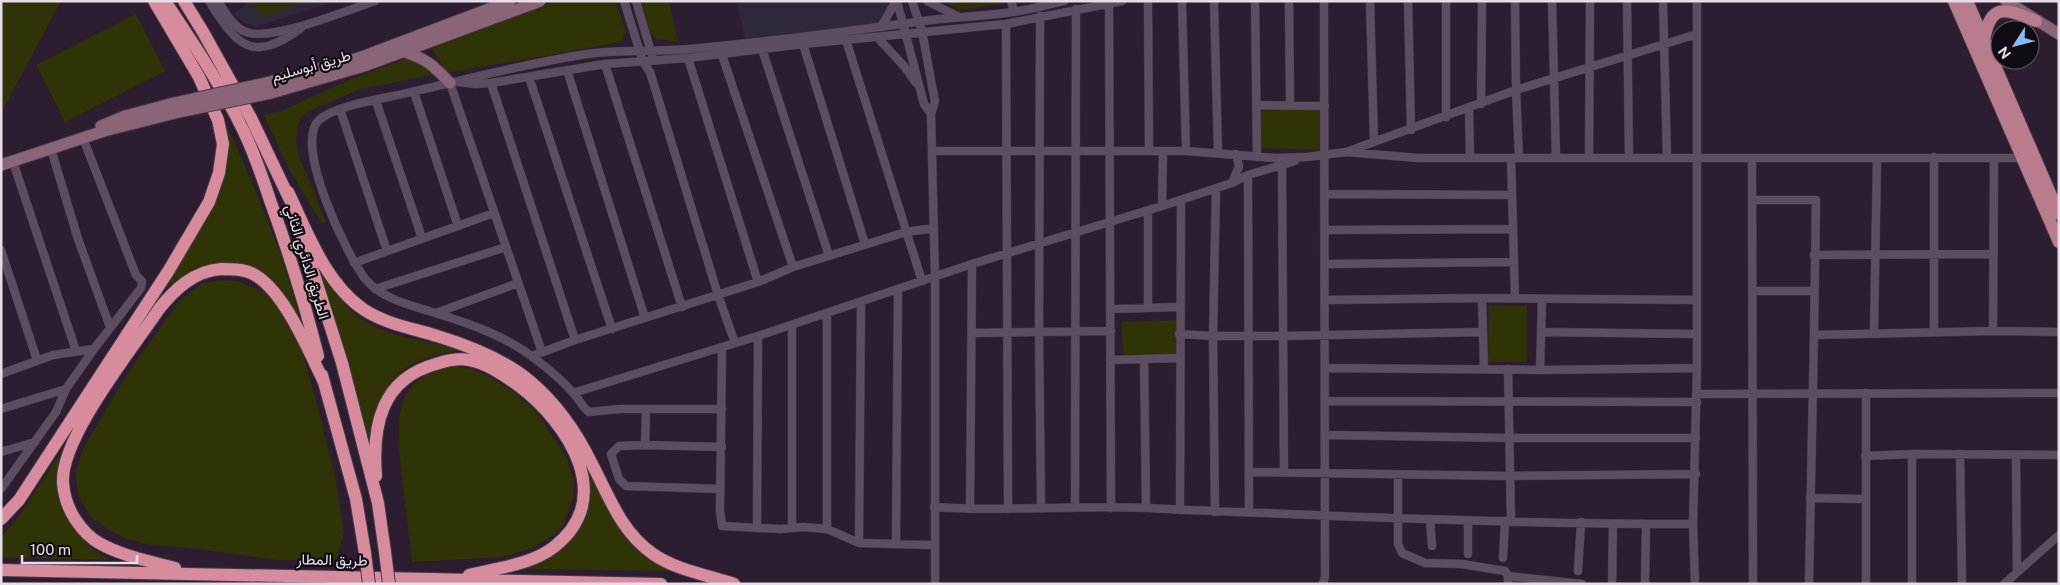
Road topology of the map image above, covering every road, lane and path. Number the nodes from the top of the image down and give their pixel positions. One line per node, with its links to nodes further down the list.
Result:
1 (154, 1): 268 (highway)
2 (165, 1): 221 (highway, الطريق الدائري الثاني)
3 (184, 1): 126 (highway, الطريق الدائري الثاني)
4 (210, 1): 46 (street)
5 (218, 1): 46 (street)
6 (376, 1): 46 (street)
7 (510, 1): 77 (main road, طريق أبوسليم)
8 (540, 1): 61 (main road, طريق أبوسليم)
9 (624, 1): 62 (street)
10 (636, 1): 60 (street)
11 (896, 1): 47 (street); 49 (street)
12 (912, 1): 44 (street)
13 (927, 1): 41 (street)
14 (1011, 1): 39 (street)
15 (1064, 1): 39 (street)
16 (1122, 1): 37 (street)
17 (1148, 1): 96 (street)
18 (1182, 1): 97 (street)
19 (1214, 1): 102 (street)
20 (1261, 1): 36 (street)
21 (1289, 1): 83 (street)
22 (1324, 1): 84 (street)
23 (1370, 1): 91 (street)
24 (1408, 1): 89 (street)
25 (1446, 1): 88 (street)
26 (1482, 1): 81 (street)
27 (1515, 1): 78 (street)
28 (1552, 1): 73 (street)
29 (1590, 1): 69 (street)
30 (1627, 1): 64 (street)
31 (1663, 1): 58 (street)
32 (1697, 1): 52 (street)
33 (1954, 1): 118 (main road)
34 (1966, 1): 56 (main road)
35 (2006, 1): 43 (main road)
36 (1255, 2): 82 (street)
37 (1109, 4): 38 (street); 95 (street)
38 (1076, 9): 40 (street); 99 (street)
39 (1014, 12): 41 (street)
40 (1040, 16): 48 (street); 93 (street)
41 (961, 17): 44 (street)
42 (2033, 20): 56 (main road)
43 (2034, 20)
44 (920, 22): 47 (street); 50 (street)
45 (2040, 23): 53 (main road)
46 (305, 24)
47 (905, 24): 49 (street); 51 (street)
48 (1006, 24): 50 (street); 98 (street)
49 (880, 27): 60 (street)
50 (922, 31): 51 (street); 87 (street)
51 (906, 33): 54 (street); 76 (street)
52 (1698, 34): 58 (street); 114 (street)
53 (2059, 34)
54 (876, 37): 55 (street); 76 (street)
55 (846, 40): 57 (street); 140 (street)
56 (1984, 40): 134 (main road)
57 (803, 44): 59 (street); 145 (street)
58 (1663, 45): 64 (street); 113 (street)
59 (762, 49): 63 (street); 154 (street)
60 (651, 50): 62 (street); 66 (street)
61 (402, 51): 74 (main road); 77 (main road, طريق أبوسليم)
62 (640, 51): 67 (street); 74 (street)
63 (722, 55): 65 (street); 159 (street)
64 (1627, 57): 69 (street); 112 (street)
65 (688, 58): 66 (street); 162 (street)
66 (652, 61): 67 (street); 71 (street)
67 (643, 62): 68 (street); 71 (street)
68 (605, 64): 70 (street); 175 (street)
69 (1590, 66): 73 (street); 107 (street)
70 (567, 70): 72 (street); 181 (street)
71 (650, 72): 168 (street)
72 (529, 77): 75 (street); 184 (street)
73 (1553, 79): 78 (street); 111 (street)
74 (454, 82): 75 (street); 79 (street); 133 (street)
75 (491, 83): 204 (street)
76 (919, 87): 87 (street)
77 (269, 88): 90 (main road, طريق أبوسليم, bridge)
78 (1516, 90): 81 (street); 110 (street)
79 (414, 92): 80 (street); 136 (street)
80 (376, 101): 85 (street); 142 (street)
81 (1481, 104): 86 (street)
82 (1257, 105): 83 (street); 105 (street)
83 (1290, 105): 84 (street)
84 (1325, 106): 104 (street)
85 (340, 109): 148 (street); 156 (street)
86 (1469, 109): 88 (street); 108 (street)
87 (931, 114): 94 (street)
88 (1446, 117): 89 (street)
89 (1411, 130): 91 (street)
90 (83, 138): 92 (main road, طريق أبوسليم); 183 (street)
91 (1374, 142): 101 (street)
92 (52, 149): 120 (main road, طريق أبوسليم); 183 (street)
93 (1040, 150): 98 (street); 99 (street); 143 (street)
94 (933, 151): 98 (street); 137 (street)
95 (1110, 151): 96 (street); 99 (street); 135 (street)
96 (1149, 151): 100 (street)
97 (1186, 151): 100 (street); 102 (street)
98 (1007, 152): 149 (street)
99 (1076, 152): 141 (street)
100 (1163, 152): 131 (street)
101 (1346, 152): 104 (street); 108 (street)
102 (1218, 153): 103 (street)
103 (1236, 154): 105 (street); 124 (street)
104 (1325, 155): 106 (street); 127 (street)
105 (1257, 157): 106 (street)
106 (1306, 157): 121 (street)
107 (1589, 157): 111 (street); 112 (street)
108 (1470, 158): 109 (street)
109 (1511, 158): 110 (street); 128 (street)
110 (1520, 158): 111 (street)
111 (1556, 158)
112 (1629, 158): 113 (street)
113 (1668, 158): 114 (street)
114 (1698, 158): 115 (street); 173 (street)
115 (1752, 158): 119 (street); 130 (street)
116 (1934, 158): 117 (street); 119 (street); 151 (street)
117 (1994, 158): 118 (street); 152 (street)
118 (2022, 158): 144 (main road)
119 (1877, 159): 150 (street)
120 (13, 162): 122 (main road, طريق أبوسليم); 208 (street)
121 (1282, 164): 123 (street); 203 (street)
122 (1, 166)
123 (1248, 175): 124 (street); 199 (street)
124 (1232, 183): 125 (street)
125 (1216, 188): 129 (street); 202 (street)
126 (288, 192): 256 (highway, الطريق الدائري الثاني); 297 (highway)
127 (1325, 194): 128 (street); 139 (street)
128 (1512, 195): 138 (street)
129 (1181, 200): 131 (street); 176 (street)
130 (1752, 200): 153 (street); 166 (street)
131 (1162, 206): 132 (street)
132 (1148, 211): 135 (street); 177 (street)
133 (494, 213): 136 (street); 146 (street)
134 (2059, 214)
135 (1111, 221): 141 (street); 178 (street)
136 (458, 226): 142 (street)
137 (934, 228): 140 (street); 160 (street)
138 (1513, 229): 139 (street); 155 (street)
139 (1325, 230): 158 (street)
140 (906, 232): 145 (street); 161 (street)
141 (1076, 232): 143 (street); 189 (street)
142 (422, 238): 148 (street)
143 (1039, 242): 149 (street); 188 (street)
144 (2059, 242)
145 (865, 244): 154 (street)
146 (506, 248): 163 (street); 164 (street)
147 (1, 250): 213 (street)
148 (387, 251): 156 (street)
149 (1008, 254): 157 (street); 194 (street)
150 (1875, 254): 151 (street); 153 (street); 198 (street)
151 (1935, 254): 152 (street); 192 (street)
152 (1992, 254): 186 (street)
153 (1814, 255): 167 (street)
154 (829, 256): 159 (street)
155 (1514, 262): 158 (street); 170 (street)
156 (354, 264): 164 (street)
157 (972, 264): 160 (street); 187 (street)
158 (1325, 264): 172 (street)
159 (793, 267): 162 (street)
160 (936, 277): 161 (street); 257 (street)
161 (922, 281): 165 (street)
162 (758, 282): 168 (street)
163 (518, 283): 180 (street); 209 (street)
164 (375, 289): 180 (street)
165 (898, 290): 174 (street); 282 (street)
166 (1753, 291): 167 (street); 226 (street)
167 (1814, 291): 200 (street)
168 (718, 295): 175 (street); 205 (street)
169 (1482, 298): 170 (street); 172 (street); 190 (street)
170 (1515, 298): 171 (street)
171 (1542, 299): 173 (street); 191 (street)
172 (1325, 300): 196 (street)
173 (1697, 300): 197 (street)
174 (861, 302): 179 (street); 281 (street)
175 (682, 307): 181 (street)
176 (1180, 307): 177 (street); 195 (street)
177 (1148, 308): 178 (street)
178 (1110, 309): 185 (street)
179 (827, 312): 182 (street); 279 (street)
180 (436, 313): 210 (street)
181 (645, 318): 184 (street)
182 (792, 325): 201 (street); 277 (street)
183 (110, 327): 207 (street)
184 (612, 329): 204 (street)
185 (1111, 331): 189 (street); 214 (street)
186 (1993, 331): 192 (street); 193 (street)
187 (972, 332): 194 (street); 263 (street)
188 (1039, 332): 189 (street); 194 (street); 259 (street)
189 (1075, 332): 260 (street)
190 (1483, 332): 196 (street); 217 (street)
191 (1541, 332): 197 (street); 219 (street)
192 (1934, 332): 198 (street)
193 (2059, 332)
194 (1006, 333): 258 (street)
195 (1180, 334): 202 (street); 211 (street)
196 (1325, 334): 203 (street); 215 (street)
197 (1697, 334): 216 (street)
198 (1874, 334): 200 (street)
199 (1249, 335): 202 (street); 203 (street); 246 (street)
200 (1814, 335): 227 (street)
201 (758, 336): 205 (street); 278 (street)
202 (1213, 336): 265 (street)
203 (1282, 336): 247 (street)
204 (575, 340): 209 (street)
205 (735, 343): 206 (street)
206 (722, 348): 223 (street); 233 (street)
207 (94, 349): 208 (street); 222 (street)
208 (76, 351): 213 (street)
209 (542, 352): 210 (street)
210 (532, 356): 223 (street)
211 (1180, 358): 212 (street); 264 (street)
212 (1144, 359): 214 (street); 262 (street)
213 (37, 360): 220 (street)
214 (1110, 360): 261 (street)
215 (1325, 368): 217 (street); 229 (street)
216 (1697, 368): 219 (street); 228 (street)
217 (1484, 369): 218 (street)
218 (1508, 369): 219 (street); 230 (street)
219 (1540, 370)
220 (1, 374)
221 (324, 382): 290 (highway); 294 (highway, الطريق الدائري الثاني, bridge)
222 (66, 389): 231 (street); 237 (street)
223 (573, 392): 232 (street)
224 (2059, 392): 225 (street)
225 (1866, 393): 227 (street); 245 (street)
226 (1754, 394): 227 (street); 228 (street); 303 (street)
227 (1812, 394): 254 (street)
228 (1696, 398): 230 (street); 236 (street)
229 (1325, 401): 230 (street); 234 (street)
230 (1509, 403): 235 (street)
231 (1, 409)
232 (646, 409): 233 (street); 238 (street)
233 (722, 409): 239 (street)
234 (1325, 435): 235 (street); 248 (street)
235 (1510, 438): 236 (street); 251 (street)
236 (1696, 438): 250 (street)
237 (35, 442): 240 (street); 252 (street)
238 (645, 445): 239 (street); 253 (street)
239 (722, 448): 253 (street)
240 (1, 452)
241 (1912, 454): 242 (street); 245 (street); 306 (street)
242 (1960, 454): 243 (street); 307 (street)
243 (2016, 455): 244 (street); 289 (street)
244 (2059, 455)
245 (1865, 456): 255 (street)
246 (1250, 472): 247 (street); 266 (street)
247 (1284, 472): 248 (street)
248 (1325, 472): 249 (street); 267 (street)
249 (1398, 474): 251 (street); 269 (street)
250 (1696, 474): 251 (street); 276 (street)
251 (1509, 476): 272 (street)
252 (1, 489)
253 (720, 490): 278 (street)
254 (1810, 498): 255 (street); 304 (street)
255 (1866, 499): 305 (street)
256 (378, 503): 291 (highway); 295 (highway, الطريق الدائري الثاني, bridge)
257 (934, 507): 263 (street); 283 (street)
258 (1008, 508): 259 (street); 263 (street)
259 (1041, 508): 260 (street)
260 (1075, 508): 261 (street)
261 (1111, 508): 262 (street)
262 (1146, 508): 264 (street)
263 (970, 510)
264 (1180, 510): 265 (street)
265 (1215, 512): 266 (street)
266 (1249, 512): 267 (street)
267 (1325, 516): 269 (street); 293 (street)
268 (1, 519)
269 (1397, 519): 270 (street); 292 (street)
270 (1430, 520): 271 (street); 284 (street)
271 (1468, 521): 272 (street); 285 (street)
272 (1508, 521): 273 (street); 286 (street)
273 (1581, 522): 274 (street); 288 (street)
274 (1613, 524): 275 (street); 300 (street)
275 (1646, 524): 276 (street); 301 (street)
276 (1693, 524): 302 (street)
277 (792, 527): 278 (street); 279 (street)
278 (757, 528)
279 (827, 529): 281 (street)
280 (2059, 535): 289 (street)
281 (859, 543): 282 (street)
282 (896, 544): 283 (street)
283 (934, 545): 298 (street)
284 (1432, 546)
285 (1468, 554)
286 (1503, 558)
287 (1, 570): 290 (highway, طريق المطار)
288 (1578, 571)
289 (2017, 571): 308 (street)
290 (192, 573): 291 (highway, طريق المطار)
291 (451, 579): 296 (highway, طريق المطار)
292 (1508, 580): 299 (street)
293 (1326, 581)
294 (369, 584)
295 (388, 584)
296 (661, 584)
297 (734, 584)
298 (935, 584)
299 (1582, 584)
300 (1612, 584)
301 (1645, 584)
302 (1695, 584)
303 (1753, 584)
304 (1809, 584)
305 (1866, 584)
306 (1912, 584)
307 (1962, 584)
308 (2004, 584)

